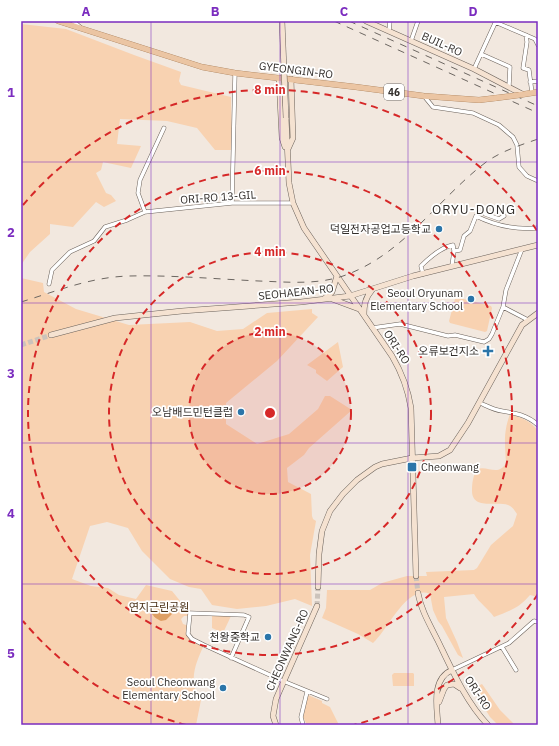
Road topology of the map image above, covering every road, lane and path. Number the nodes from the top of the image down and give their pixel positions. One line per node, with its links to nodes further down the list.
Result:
1 (58, 21): 8 (main road, GYEONGIN-RO / 46)
2 (73, 21): 8 (street)
3 (282, 21): 25 (main road, ORI-RO, bridge)
4 (366, 21): 9 (main road, BUIL-RO)
5 (390, 21): 9 (street)
6 (418, 21): 11 (street)
7 (495, 22): 10 (street); 13 (street)
8 (81, 28): 15 (main road, GYEONGIN-RO / 46)
9 (389, 32): 11 (main road, BUIL-RO)
10 (526, 35): 12 (street); 18 (street)
11 (411, 41): 14 (main road, BUIL-RO)
12 (538, 45)
13 (481, 54): 14 (street); 20 (street)
14 (474, 69): 20 (main road, BUIL-RO)
15 (235, 72): 16 (main road, GYEONGIN-RO / 46); 27 (street)
16 (279, 78): 17 (main road, GYEONGIN-RO / 46); 25 (main road, ORI-RO)
17 (291, 79): 23 (main road, GYEONGIN-RO / 46); 25 (main road, ORI-RO)
18 (530, 82): 19 (street); 21 (street)
19 (538, 82)
20 (509, 86): 22 (main road, BUIL-RO)
21 (535, 92): 22 (main road, GYEONGIN-RO / 46)
22 (520, 94): 23 (main road, GYEONGIN-RO / 46, bridge)
23 (424, 96): 26 (street)
24 (164, 128): 29 (street)
25 (287, 151): 28 (main road, ORI-RO)
26 (538, 180)
27 (232, 203): 28 (street, ORI-RO 13-GIL); 29 (street, ORI-RO 13-GIL)
28 (293, 203): 38 (main road, ORI-RO)
29 (145, 212): 39 (street, ORI-RO 13-GIL)
30 (485, 214): 31 (street)
31 (504, 216)
32 (538, 228): 35 (street)
33 (538, 245): 34 (main road, SEOHAEAN-RO)
34 (522, 249): 36 (main road, SEOHAEAN-RO); 44 (street)
35 (454, 251): 36 (street); 37 (street)
36 (452, 266): 37 (main road, SEOHAEAN-RO)
37 (423, 274): 40 (main road, SEOHAEAN-RO)
38 (337, 276): 41 (main road, ORI-RO); 42 (main road)
39 (49, 284)
40 (373, 289): 41 (main road, SEOHAEAN-RO); 47 (main road)
41 (350, 296): 43 (main road, SEOHAEAN-RO); 45 (main road, ORI-RO)
42 (324, 299): 43 (main road, SEOHAEAN-RO); 50 (main road, SEOHAEAN-RO)
43 (330, 299): 45 (main road)
44 (503, 307): 48 (street); 49 (street)
45 (359, 309): 47 (main road, ORI-RO)
46 (538, 313): 48 (main road)
47 (364, 316): 49 (main road, ORI-RO)
48 (528, 320): 51 (main road)
49 (372, 328): 53 (main road, ORI-RO)
50 (51, 335)
51 (480, 403): 52 (street); 53 (main road)
52 (538, 425)
53 (412, 458): 54 (main road, ORI-RO); 55 (main road)
54 (416, 576)
55 (318, 587)
56 (418, 593): 61 (main road, ORI-RO)
57 (317, 606): 63 (main road, CHEONWANG-RO)
58 (538, 622): 59 (street, ORI-RO)
59 (502, 647): 61 (street, ORI-RO); 62 (street)
60 (231, 658): 60 (street); 63 (street)
61 (452, 670): 64 (main road, ORI-RO); 67 (main road)
62 (516, 670)
63 (283, 681): 65 (street); 68 (main road, CHEONWANG-RO)
64 (464, 691): 67 (main road); 71 (main road, ORI-RO)
65 (307, 692): 66 (street); 69 (street)
66 (327, 699)
67 (437, 706): 70 (main road)
68 (276, 725)
69 (304, 725)
70 (438, 725)
71 (488, 725)

